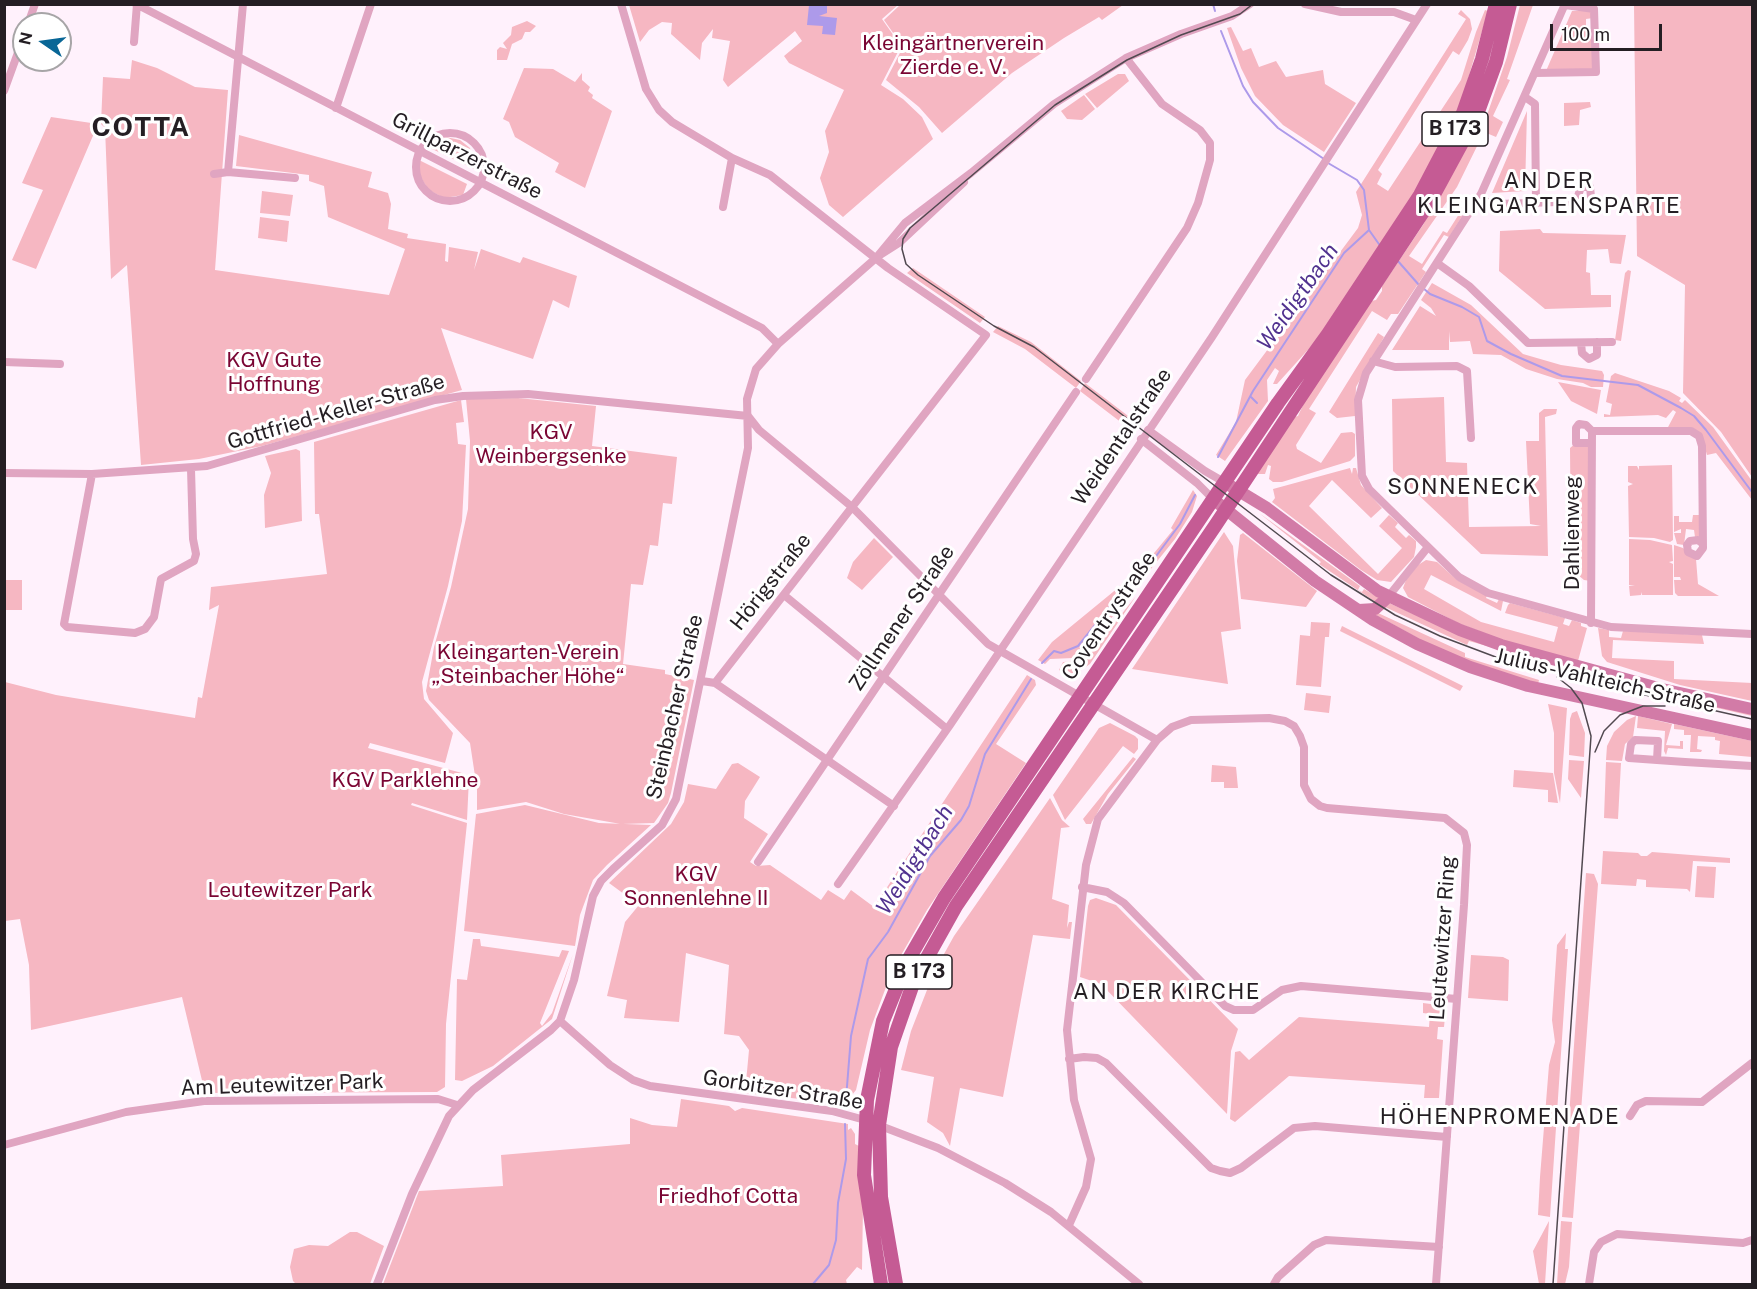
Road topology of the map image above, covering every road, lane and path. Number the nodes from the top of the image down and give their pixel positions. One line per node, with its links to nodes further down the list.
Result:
1 (243, 4): 13 (street)
2 (371, 4): 19 (street)
3 (621, 4): 21 (street)
4 (1250, 4): 14 (street)
5 (1305, 4): 11 (street)
6 (1427, 4): 11 (street, Weidentalstraße)
7 (1496, 4): 30 (main road, Coventrystraße / B 173)
8 (1510, 4): 30 (main road, Coventrystraße / B 173)
9 (137, 5): 12 (street); 13 (street, Grillparzerstraße)
10 (1565, 5): 16 (street); 16 (street)
11 (1416, 20): 44 (street, Weidentalstraße)
12 (134, 42)
13 (238, 57): 19 (street, Grillparzerstraße); 22 (street)
14 (1126, 58): 31 (street); 41 (street)
15 (12, 69): 17 (street)
16 (1535, 73): 18 (street)
17 (4, 91)
18 (1524, 97): 26 (street); 28 (street)
19 (336, 108): 20 (street, Grillparzerstraße)
20 (419, 151): 25 (street, Grillparzerstraße); 25 (street); 25 (street)
21 (732, 158): 29 (street); 31 (street)
22 (228, 172): 23 (street); 24 (street)
23 (214, 174)
24 (295, 178)
25 (480, 182): 37 (street, Grillparzerstraße)
26 (1477, 200): 28 (street); 33 (street)
27 (1576, 202): 28 (street)
28 (1536, 203)
29 (723, 207)
30 (1394, 247): 32 (main road, Coventrystraße / B 173)
31 (876, 258): 37 (street, Steinbacher Straße); 55 (street, Hörigstraße)
32 (1385, 261): 52 (main road, Coventrystraße / B 173); 53 (main road, Coventrystraße / B 173)
33 (1437, 263): 36 (street); 38 (street)
34 (1597, 342): 35 (street); 36 (street); 36 (street)
35 (1612, 342)
36 (1581, 343)
37 (778, 344): 43 (street, Steinbacher Straße)
38 (1373, 361): 46 (street); 58 (street)
39 (4, 362): 40 (street)
40 (60, 364)
41 (1086, 379)
42 (1076, 392): 61 (street, Zöllmener Straße)
43 (748, 416): 49 (street, Gottfried-Keller-Straße); 55 (street); 69 (street, Steinbacher Straße)
44 (1148, 430): 47 (street, Weidentalstraße); 52 (street)
45 (1592, 431): 48 (street, Dahlienweg); 48 (street); 57 (street)
46 (1471, 438)
47 (1141, 439): 54 (street); 67 (street, Weidentalstraße)
48 (1591, 443): 65 (street, Dahlienweg)
49 (190, 469): 51 (street, Gottfried-Keller-Straße); 51 (street)
50 (4, 473): 51 (street, Gottfried-Keller-Straße)
51 (92, 474)
52 (1224, 482): 53 (main road, Julius-Vahlteich-Straße); 54 (main road, Coventrystraße / B 173)
53 (1238, 490): 56 (main road, Coventrystraße / B 173); 62 (main road, Julius-Vahlteich-Straße)
54 (1213, 499): 56 (main road, Julius-Vahlteich-Straße); 71 (main road, Coventrystraße / B 173)
55 (852, 507): 60 (street, Hörigstraße); 61 (street)
56 (1225, 510): 64 (main road, Julius-Vahlteich-Straße); 72 (main road, Coventrystraße / B 173)
57 (1702, 543)
58 (1428, 547): 59 (street); 65 (street)
59 (1402, 579): 62 (street); 63 (street)
60 (784, 595): 68 (street); 70 (street, Hörigstraße)
61 (938, 595): 67 (street); 68 (street, Zöllmener Straße)
62 (1388, 597): 63 (main road, Julius-Vahlteich-Straße); 64 (main road)
63 (1408, 606): 73 (main road, Julius-Vahlteich-Straße)
64 (1359, 610): 75 (main road, Julius-Vahlteich-Straße)
65 (1591, 623): 66 (street)
66 (1752, 634)
67 (999, 652): 71 (street); 74 (street, Weidentalstraße)
68 (883, 677): 74 (street); 77 (street, Zöllmener Straße)
69 (702, 681): 70 (street); 85 (street, Steinbacher Straße)
70 (714, 684): 77 (street)
71 (1080, 695): 72 (street); 90 (main road, Coventrystraße / B 173)
72 (1094, 702): 76 (street); 91 (main road, Coventrystraße / B 173)
73 (1752, 709)
74 (947, 729): 80 (street, Weidentalstraße)
75 (1752, 735)
76 (1157, 740): 83 (street, Leutewitzer Ring); 84 (street, Leutewitzer Ring)
77 (829, 760): 80 (street); 81 (street, Zöllmener Straße)
78 (1657, 760): 79 (street)
79 (1752, 766)
80 (894, 806): 82 (street, Weidentalstraße)
81 (758, 862)
82 (838, 884)
83 (1082, 887): 84 (street); 86 (street, Leutewitzer Ring)
84 (1457, 999): 92 (street, Leutewitzer Ring)
85 (560, 1021): 88 (street); 90 (street, Gorbitzer Straße)
86 (1069, 1059): 92 (street); 94 (street, Leutewitzer Ring)
87 (1752, 1063): 89 (street)
88 (457, 1105): 93 (street, Am Leutewitzer Park); 97 (street)
89 (1630, 1116)
90 (865, 1120): 91 (street, Gorbitzer Straße); 98 (main road, Coventrystraße / B 173)
91 (879, 1125): 94 (street, Gorbitzer Straße); 99 (main road, Coventrystraße / B 173)
92 (1447, 1137): 96 (street, Leutewitzer Ring)
93 (4, 1145)
94 (1069, 1225): 100 (street)
95 (1752, 1240): 103 (street)
96 (1439, 1247): 101 (street); 102 (street, Leutewitzer Ring)
97 (377, 1284)
98 (880, 1284)
99 (896, 1284)
100 (1139, 1284)
101 (1274, 1284)
102 (1436, 1284)
103 (1589, 1284)

